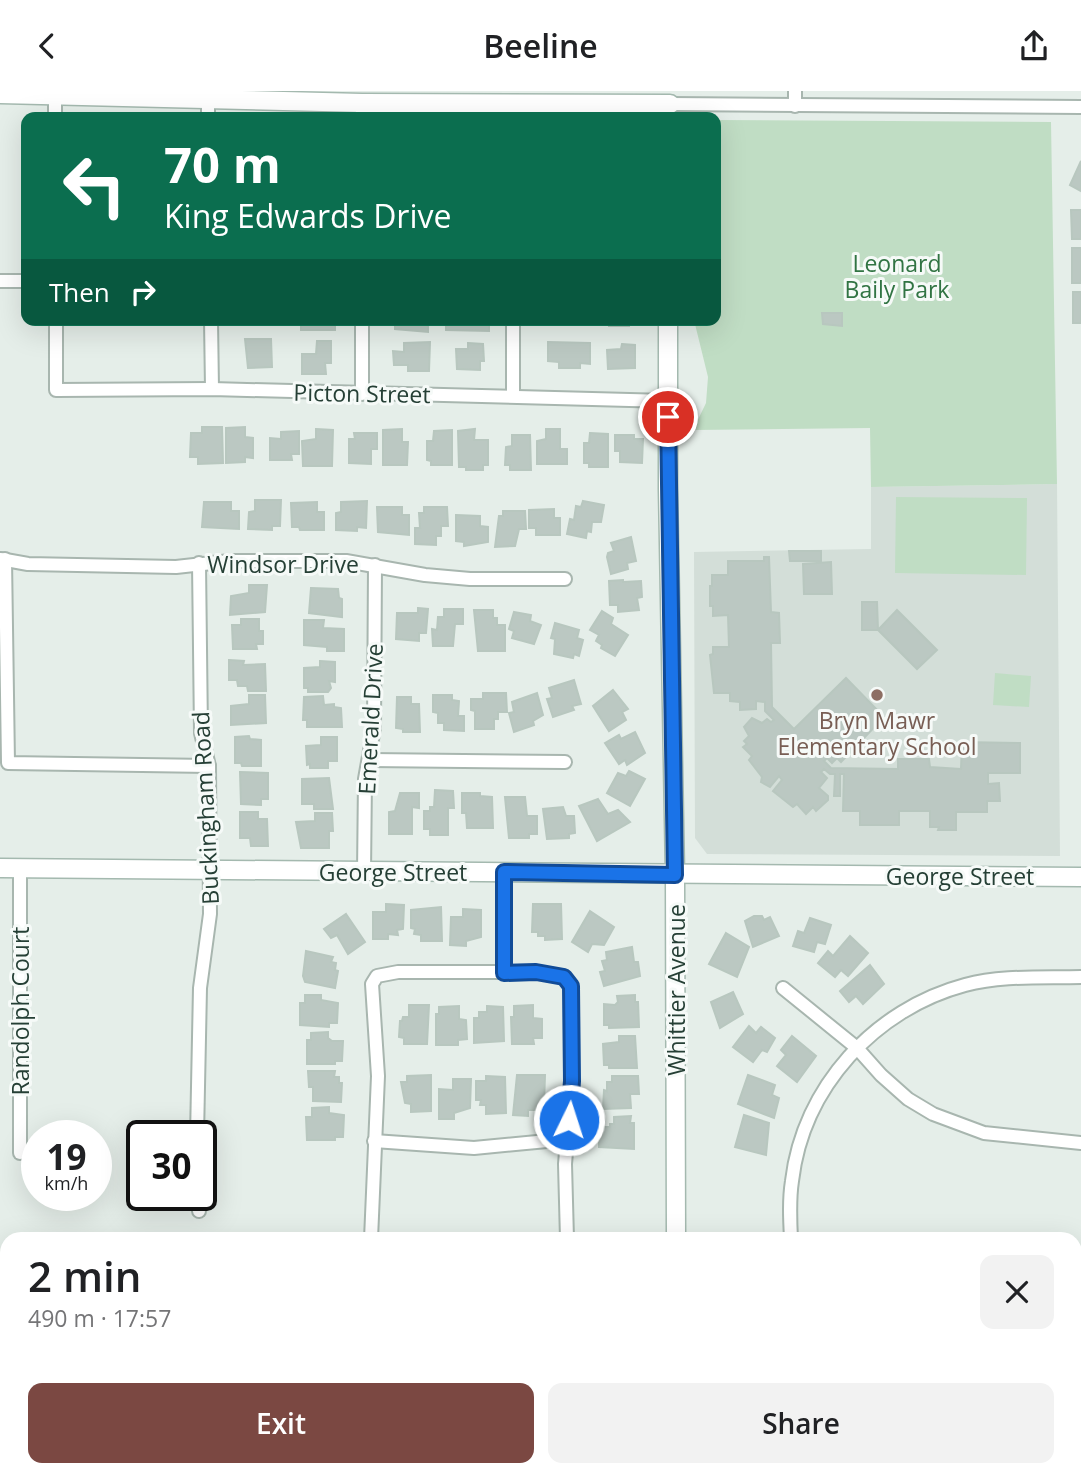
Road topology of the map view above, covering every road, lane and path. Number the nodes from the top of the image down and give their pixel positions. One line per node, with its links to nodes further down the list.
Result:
1 (795, 91): 6 (street)
2 (55, 92): 3 (street); 8 (street); 11 (street)
3 (0, 94)
4 (277, 95): 8 (street); 9 (street)
5 (670, 104): 6 (street); 10 (street)
6 (796, 106): 7 (street)
7 (1077, 107)
8 (208, 108)
9 (362, 110): 10 (street)
10 (514, 111)
11 (55, 112)
12 (0, 281): 13 (street)
13 (21, 281)
14 (56, 326): 19 (street, Picton Street)
15 (211, 326): 19 (street)
16 (362, 326): 20 (street)
17 (513, 326): 21 (street)
18 (668, 326): 22 (street, Whittier Avenue)
19 (212, 389): 20 (street, Picton Street)
20 (362, 394): 21 (street, Picton Street)
21 (513, 396): 22 (street, Picton Street)
22 (667, 401): 35 (street, Whittier Avenue)
23 (3, 559): 24 (street, Windsor Drive); 29 (street)
24 (199, 563): 25 (street, Windsor Drive); 29 (street, Buckingham Road)
25 (375, 565): 26 (street, Windsor Drive); 27 (street, Emerald Drive)
26 (565, 579)
27 (370, 760): 28 (street); 34 (street, Emerald Drive)
28 (565, 762)
29 (209, 766): 32 (street, Buckingham Road)
30 (0, 868): 31 (street, George Street)
31 (20, 869): 32 (street, George Street); 45 (street, Randolph Court)
32 (211, 869): 34 (street, George Street); 41 (street, Buckingham Road)
33 (504, 872): 34 (street, George Street); 35 (street, George Street); 37 (street)
34 (364, 873)
35 (675, 875): 36 (street, George Street); 48 (street, Whittier Avenue)
36 (1081, 877)
37 (504, 973): 42 (street); 43 (street)
38 (1081, 977): 40 (street)
39 (783, 988): 40 (street)
40 (857, 1048): 44 (street); 49 (street)
41 (197, 1120)
42 (568, 1139): 43 (street); 47 (street)
43 (374, 1141): 46 (street)
44 (1081, 1143)
45 (20, 1153)
46 (371, 1232)
47 (566, 1232)
48 (676, 1232)
49 (791, 1232)

